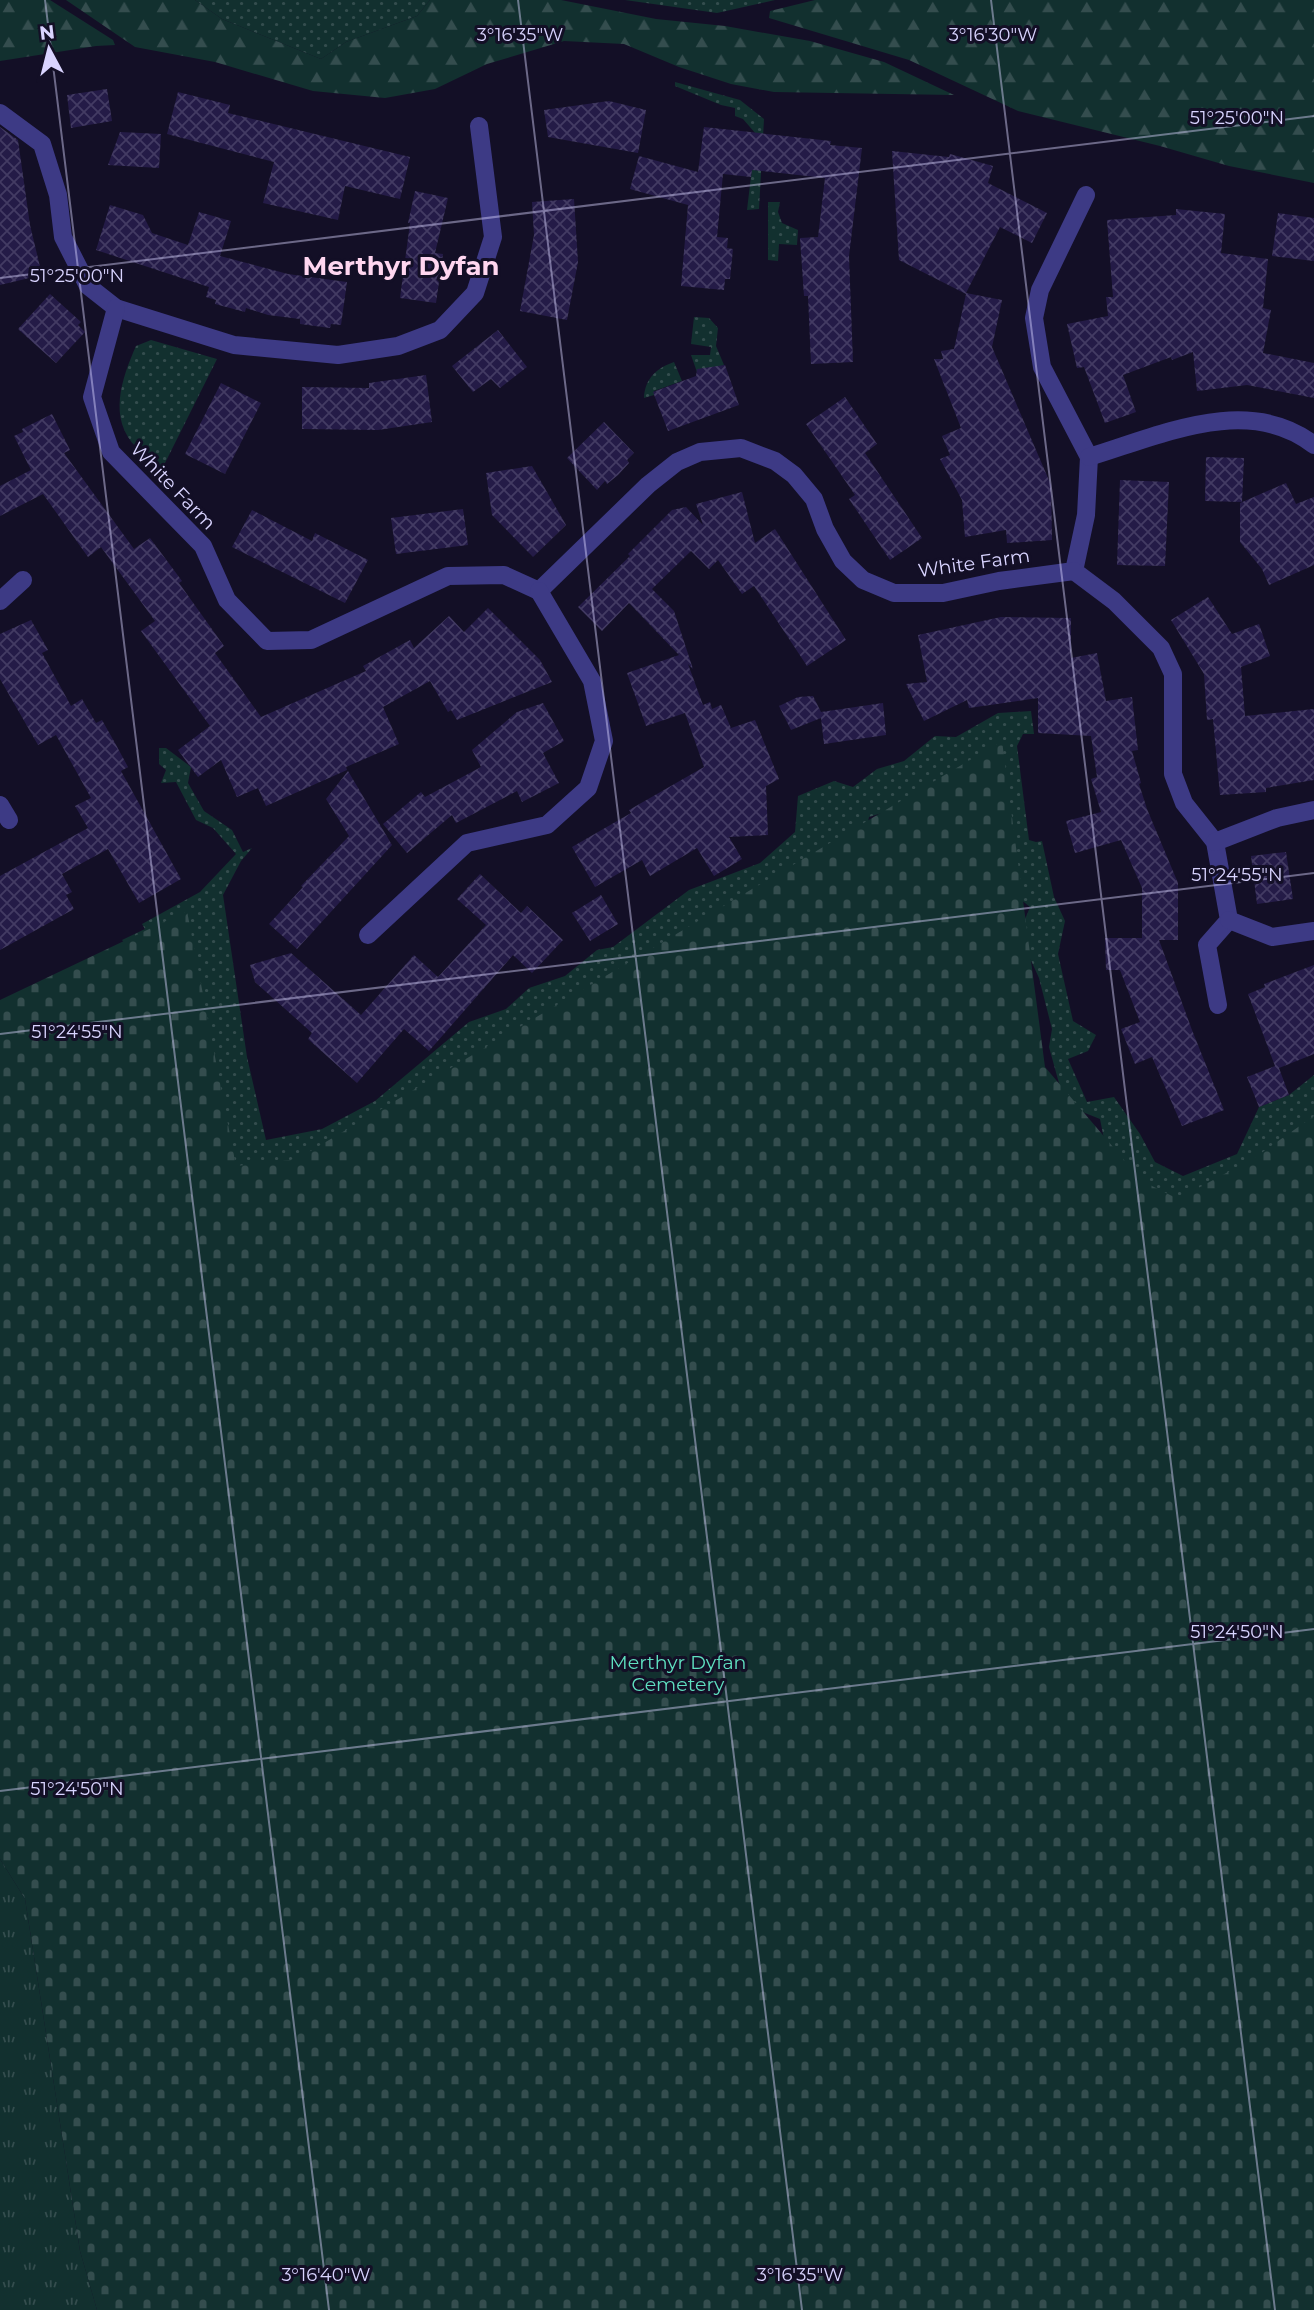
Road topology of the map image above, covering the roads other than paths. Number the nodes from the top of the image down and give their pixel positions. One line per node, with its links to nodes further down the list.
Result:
1 (0, 113): 4 (street)
2 (479, 127): 4 (street)
3 (1086, 195): 6 (street)
4 (116, 308): 9 (street, White Farm)
5 (1314, 445): 6 (street)
6 (1089, 457): 7 (street)
7 (1074, 572): 9 (street, White Farm); 12 (street)
8 (23, 580): 10 (street)
9 (539, 591): 15 (street)
10 (0, 601)
11 (1314, 810): 12 (street)
12 (1216, 842): 13 (street)
13 (1229, 920): 14 (street); 16 (street)
14 (1314, 931)
15 (368, 935)
16 (1218, 1005)

